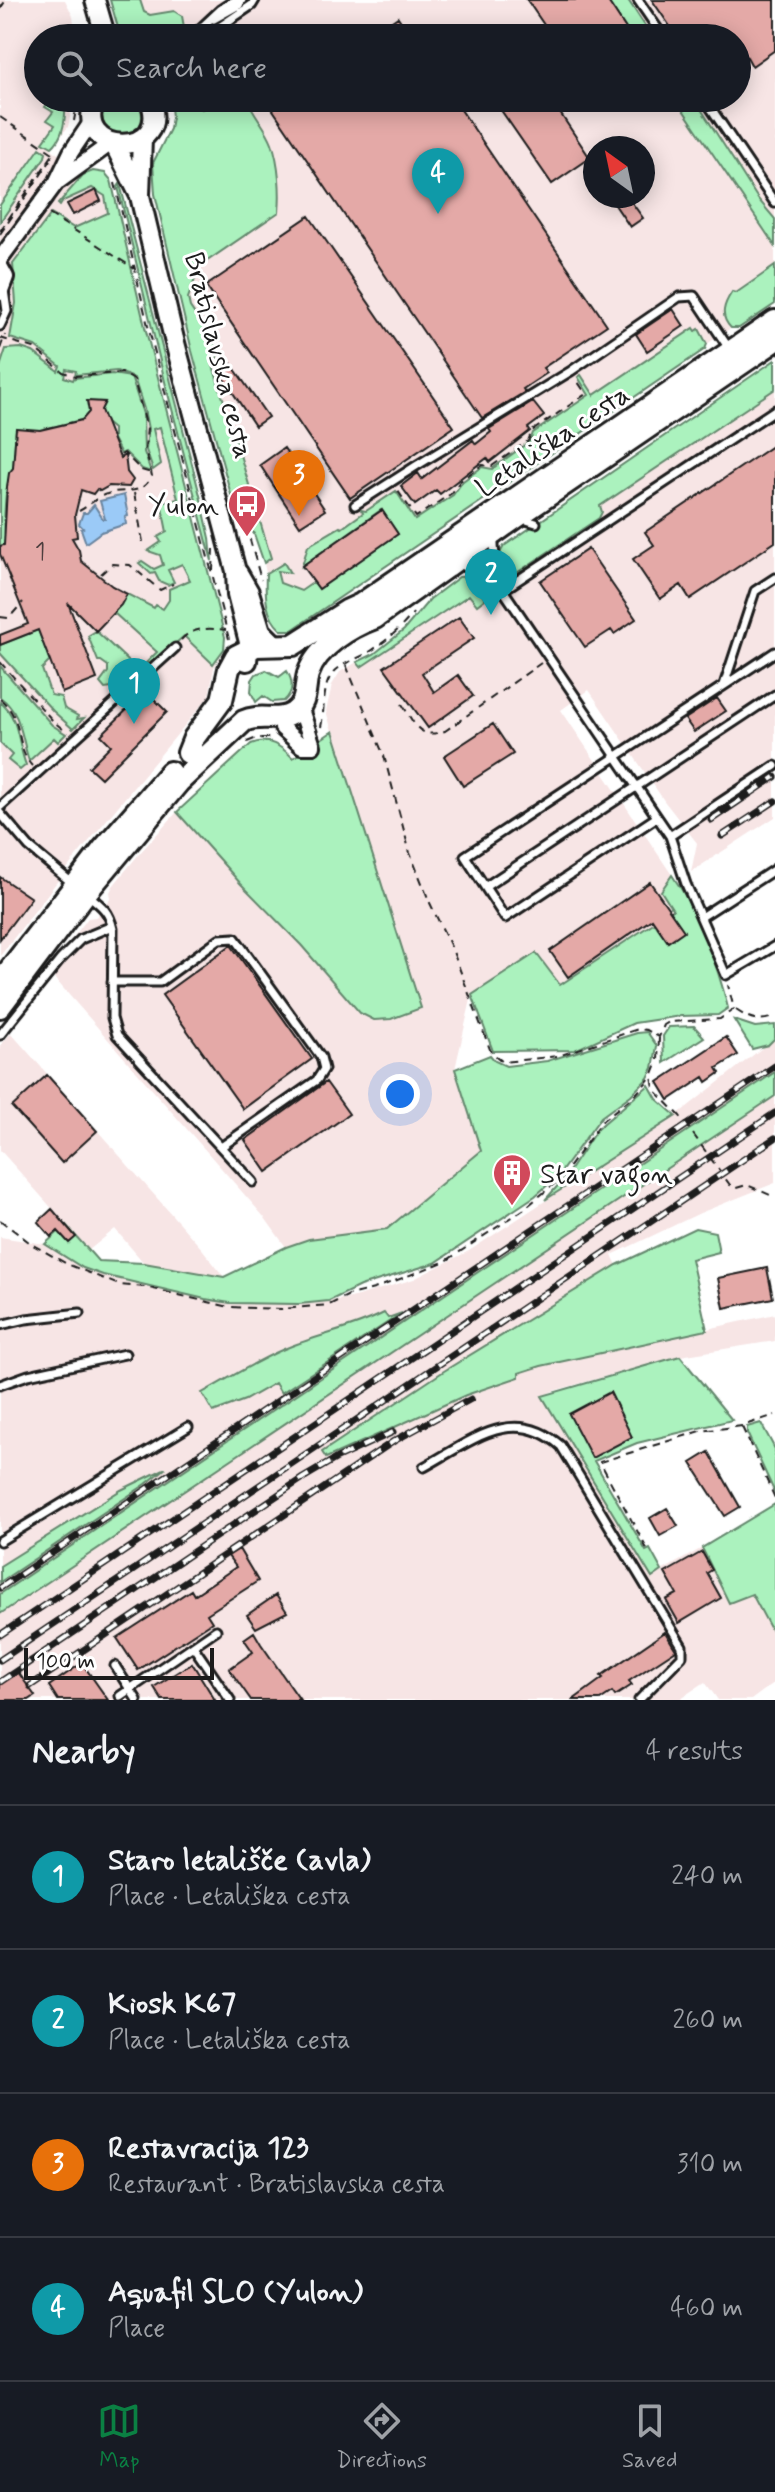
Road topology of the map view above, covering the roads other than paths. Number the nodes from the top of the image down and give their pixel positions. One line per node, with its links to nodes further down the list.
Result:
1 (95, 0): 7 (street)
2 (235, 0): 6 (lane)
3 (242, 0): 6 (lane)
4 (255, 0): 9 (lane)
5 (638, 0): 10 (lane)
6 (209, 21): 8 (lane)
7 (100, 24)
8 (206, 24)
9 (224, 24)
10 (654, 24)
11 (91, 112): 14 (street)
12 (153, 112): 15 (street, Bratislavska cesta)
13 (713, 112): 19 (lane)
14 (92, 121): 16 (street, Bratislavska cesta); 17 (street)
15 (142, 138): 16 (street); 18 (street, Bratislavska cesta)
16 (112, 144): 17 (street); 18 (street, Bratislavska cesta)
17 (56, 183): 20 (street)
18 (140, 196): 31 (street, Bratislavska cesta)
19 (775, 203)
20 (0, 259)
21 (0, 266): 22 (street)
22 (2, 291): 24 (lane)
23 (775, 321): 26 (main road, Letališka cesta)
24 (0, 326)
25 (775, 341): 29 (main road, Letališka cesta)
26 (731, 351): 28 (lane); 34 (main road, Letališka cesta)
27 (775, 410): 33 (lane)
28 (355, 505)
29 (494, 533): 30 (main road, Letališka cesta); 33 (lane)
30 (454, 562): 33 (lane); 34 (main road, Letališka cesta)
31 (236, 571): 36 (street, Bratislavska cesta); 38 (street, Bratislavska cesta)
32 (775, 578): 40 (lane)
33 (501, 587): 46 (lane)
34 (376, 617): 36 (main road, Letališka cesta); 39 (main road, Letališka cesta); 43 (main road, Letališka cesta)
35 (175, 648): 49 (lane)
36 (285, 648): 38 (main road, Letališka cesta); 39 (main road)
37 (775, 652): 40 (lane)
38 (244, 655): 42 (main road); 45 (main road)
39 (307, 677): 43 (main road, Letališka cesta)
40 (724, 685): 46 (lane)
41 (775, 695): 48 (lane)
42 (236, 698): 44 (main road); 45 (main road)
43 (309, 716): 44 (main road); 44 (main road); 44 (street)
44 (267, 728): 54 (main road)
45 (188, 753): 54 (main road)
46 (616, 757): 48 (lane); 53 (lane)
47 (775, 766): 51 (lane)
48 (638, 787): 50 (lane); 53 (lane)
49 (0, 810): 54 (lane)
50 (657, 817): 51 (lane); 53 (lane)
51 (670, 836): 55 (lane)
52 (775, 869): 55 (lane)
53 (485, 887)
54 (80, 889): 56 (lane); 58 (main road); 60 (main road)
55 (701, 917): 57 (lane)
56 (112, 926): 59 (lane); 61 (lane)
57 (775, 946)
58 (0, 982)
59 (112, 982): 62 (lane); 62 (lane)
60 (0, 1007)
61 (0, 1035)
62 (221, 1147): 63 (lane)
63 (253, 1182)
64 (80, 1313): 65 (lane)
65 (0, 1325)
66 (125, 1354): 67 (lane)
67 (0, 1385)
68 (188, 1427): 70 (lane)
69 (424, 1467): 78 (lane)
70 (0, 1541)
71 (216, 1630): 72 (lane)
72 (193, 1646): 74 (lane); 77 (lane)
73 (115, 1666): 74 (lane)
74 (130, 1689): 75 (lane); 76 (lane)
75 (120, 1696)
76 (137, 1700)
77 (230, 1700)
78 (639, 1700)

